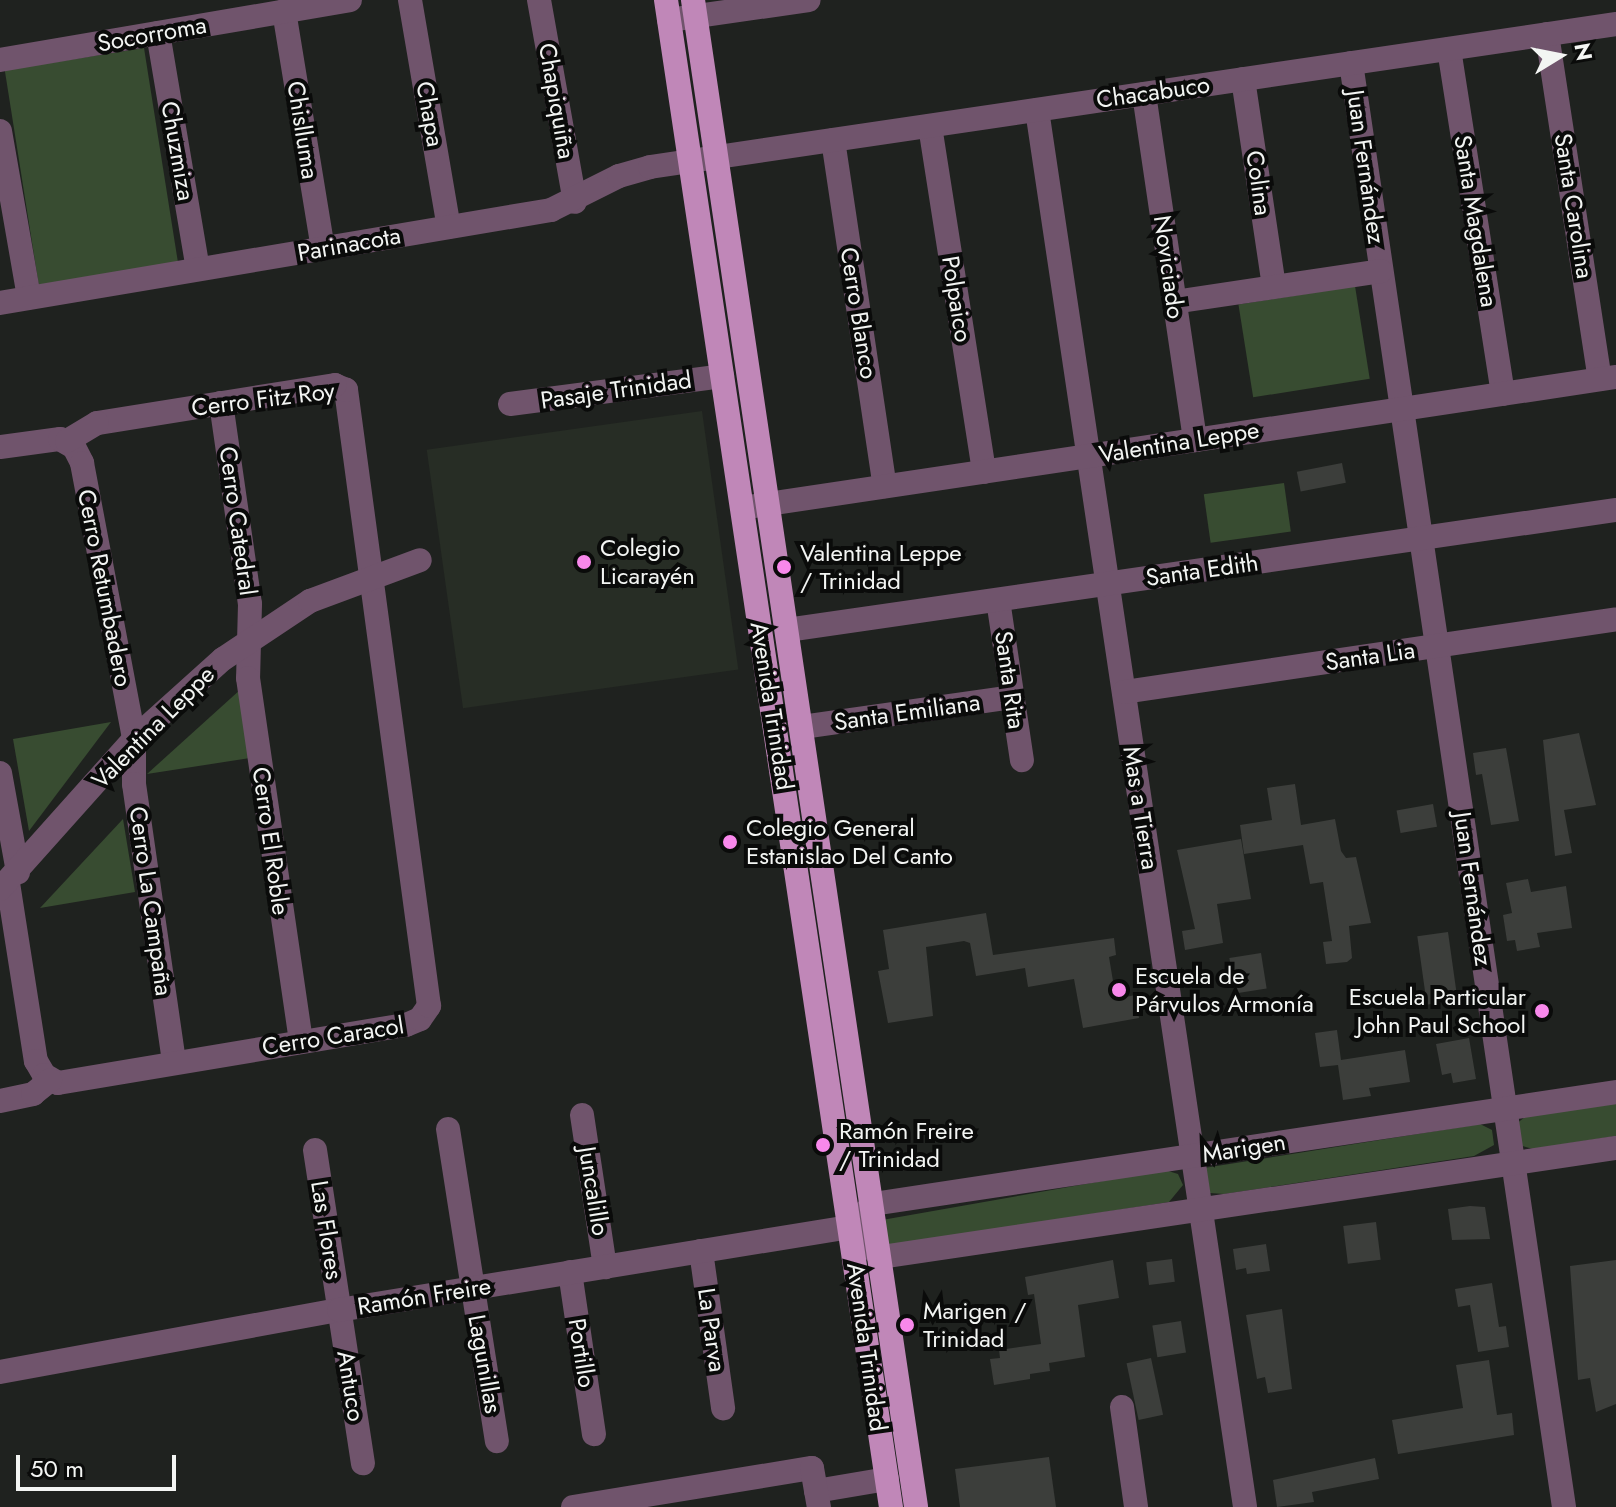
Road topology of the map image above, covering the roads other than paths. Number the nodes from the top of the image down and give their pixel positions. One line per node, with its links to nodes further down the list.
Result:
1 (350, 0): 7 (street, Socorroma)
2 (410, 0): 23 (street, Chapa)
3 (539, 0): 22 (street, Chapiquiña)
4 (809, 0): 5 (street)
5 (694, 8): 6 (street); 20 (main road, Avenida Trinidad)
6 (668, 10): 21 (main road, Avenida Trinidad)
7 (284, 11): 9 (street, Socorroma); 24 (street, Chislluma)
8 (1616, 24): 10 (street, Chacabuco)
9 (158, 33): 12 (street, Socorroma); 25 (street, Chuzmiza)
10 (1547, 34): 11 (street, Chacabuco); 32 (street, Santa Carolina)
11 (1449, 49): 13 (street, Chacabuco); 33 (street, Santa Magdalena)
12 (0, 60)
13 (1351, 63): 14 (street, Chacabuco); 26 (street, Juan Fernández)
14 (1243, 79): 15 (street, Chacabuco); 27 (street, Colina)
15 (1144, 94): 16 (street, Chacabuco); 29 (street, Noviciado)
16 (1037, 110): 17 (street, Chacabuco); 40 (street, Mas a Tierra)
17 (930, 126): 19 (street, Chacabuco); 41 (street, Polpaico)
18 (0, 131): 28 (street)
19 (833, 140): 20 (street, Chacabuco); 42 (street, Cerro Blanco)
20 (716, 157): 21 (street, Chacabuco); 43 (main road, Avenida Trinidad)
21 (690, 162): 22 (street, Parinacota); 31 (main road, Avenida Trinidad)
22 (575, 202): 23 (street, Parinacota)
23 (449, 227): 24 (street, Parinacota)
24 (323, 248): 25 (street, Parinacota)
25 (198, 269): 28 (street, Parinacota)
26 (1381, 271): 27 (street, Juan Fernández); 36 (street, Juan Fernández)
27 (1274, 287): 29 (street, Juan Fernández)
28 (29, 298): 30 (street, Parinacota)
29 (1174, 302): 37 (street, Noviciado)
30 (0, 303)
31 (722, 376): 35 (street, Pasaje Trinidad); 44 (main road, Avenida Trinidad)
32 (1608, 378): 33 (street, Valentina Leppe)
33 (1503, 394): 36 (street, Valentina Leppe)
34 (221, 403): 38 (street, Cerro Fitz Roy); 48 (street, Cerro Fitz Roy); 53 (street, Cerro Catedral)
35 (510, 404)
36 (1402, 409): 37 (street, Valentina Leppe); 46 (street, Juan Fernández)
37 (1195, 440): 40 (street, Valentina Leppe)
38 (67, 441): 39 (street, Cerro Fitz Roy); 58 (street, Cerro Retumbadero)
39 (0, 447)
40 (1089, 456): 41 (street, Valentina Leppe); 49 (street, Mas a Tierra)
41 (984, 472): 42 (street, Valentina Leppe)
42 (885, 486): 43 (street, Valentina Leppe)
43 (768, 504): 44 (street, Valentina Leppe); 52 (main road, Avenida Trinidad)
44 (742, 508): 76 (main road, Avenida Trinidad)
45 (1616, 510): 46 (street, Santa Edith)
46 (1421, 538): 49 (street, Santa Edith); 54 (street, Juan Fernández)
47 (420, 560): 48 (street, Valentina Leppe)
48 (370, 575): 53 (street, Valentina Leppe); 62 (street, Cerro Caracol)
49 (1108, 584): 50 (street, Santa Edith); 55 (street, Mas a Tierra)
50 (998, 600): 52 (street, Santa Edith); 56 (street, Santa Rita)
51 (1616, 619): 54 (street, Santa Lia)
52 (787, 630): 57 (main road, Avenida Trinidad)
53 (249, 640): 58 (street, Valentina Leppe); 62 (street, Cerro El Roble)
54 (1437, 646): 55 (street, Santa Lia); 67 (street, Juan Fernández)
55 (1124, 692): 72 (street, Mas a Tierra)
56 (1012, 697): 57 (street, Santa Emiliana); 59 (street, Santa Rita)
57 (802, 727): 74 (main road, Avenida Trinidad)
58 (134, 739): 61 (street, Valentina Leppe); 63 (street, Cerro La Campaña)
59 (1022, 760)
60 (0, 773): 61 (street)
61 (9, 881): 64 (street)
62 (301, 1041): 63 (street, Cerro Caracol)
63 (174, 1062): 64 (street, Cerro Caracol)
64 (50, 1080): 66 (street)
65 (1616, 1092): 67 (street, Marigen)
66 (0, 1101)
67 (1505, 1109): 72 (street, Marigen); 73 (street, Juan Fernández)
68 (582, 1115): 79 (street, Juncalillo)
69 (448, 1129): 81 (street, Lagunillas)
70 (1616, 1148): 73 (street)
71 (315, 1150): 82 (street, Las Flores)
72 (1193, 1156): 74 (street, Marigen); 75 (street, Mas a Tierra)
73 (1514, 1164): 75 (street); 97 (street, Juan Fernández)
74 (873, 1204): 76 (street); 78 (main road, Avenida Trinidad)
75 (1201, 1210): 78 (street); 96 (street, Mas a Tierra)
76 (850, 1227): 77 (street, Ramón Freire); 78 (street); 89 (main road, Avenida Trinidad)
77 (701, 1251): 79 (street, Ramón Freire); 85 (street, La Parva)
78 (881, 1257): 94 (main road, Avenida Trinidad)
79 (605, 1267): 80 (street, Ramón Freire)
80 (570, 1272): 81 (street, Ramón Freire); 86 (street, Portillo)
81 (472, 1288): 82 (street, Ramón Freire); 87 (street, Lagunillas)
82 (339, 1310): 83 (street, Ramón Freire); 88 (street, Antuco)
83 (0, 1372)
84 (1122, 1407): 95 (street)
85 (723, 1408)
86 (594, 1434)
87 (497, 1441)
88 (363, 1463)
89 (887, 1479): 90 (street); 93 (main road, Avenida Trinidad)
90 (817, 1499): 91 (street)
91 (580, 1506): 92 (street)
92 (573, 1507)
93 (891, 1507)
94 (916, 1507)
95 (1136, 1507)
96 (1245, 1507)
97 (1564, 1507)

